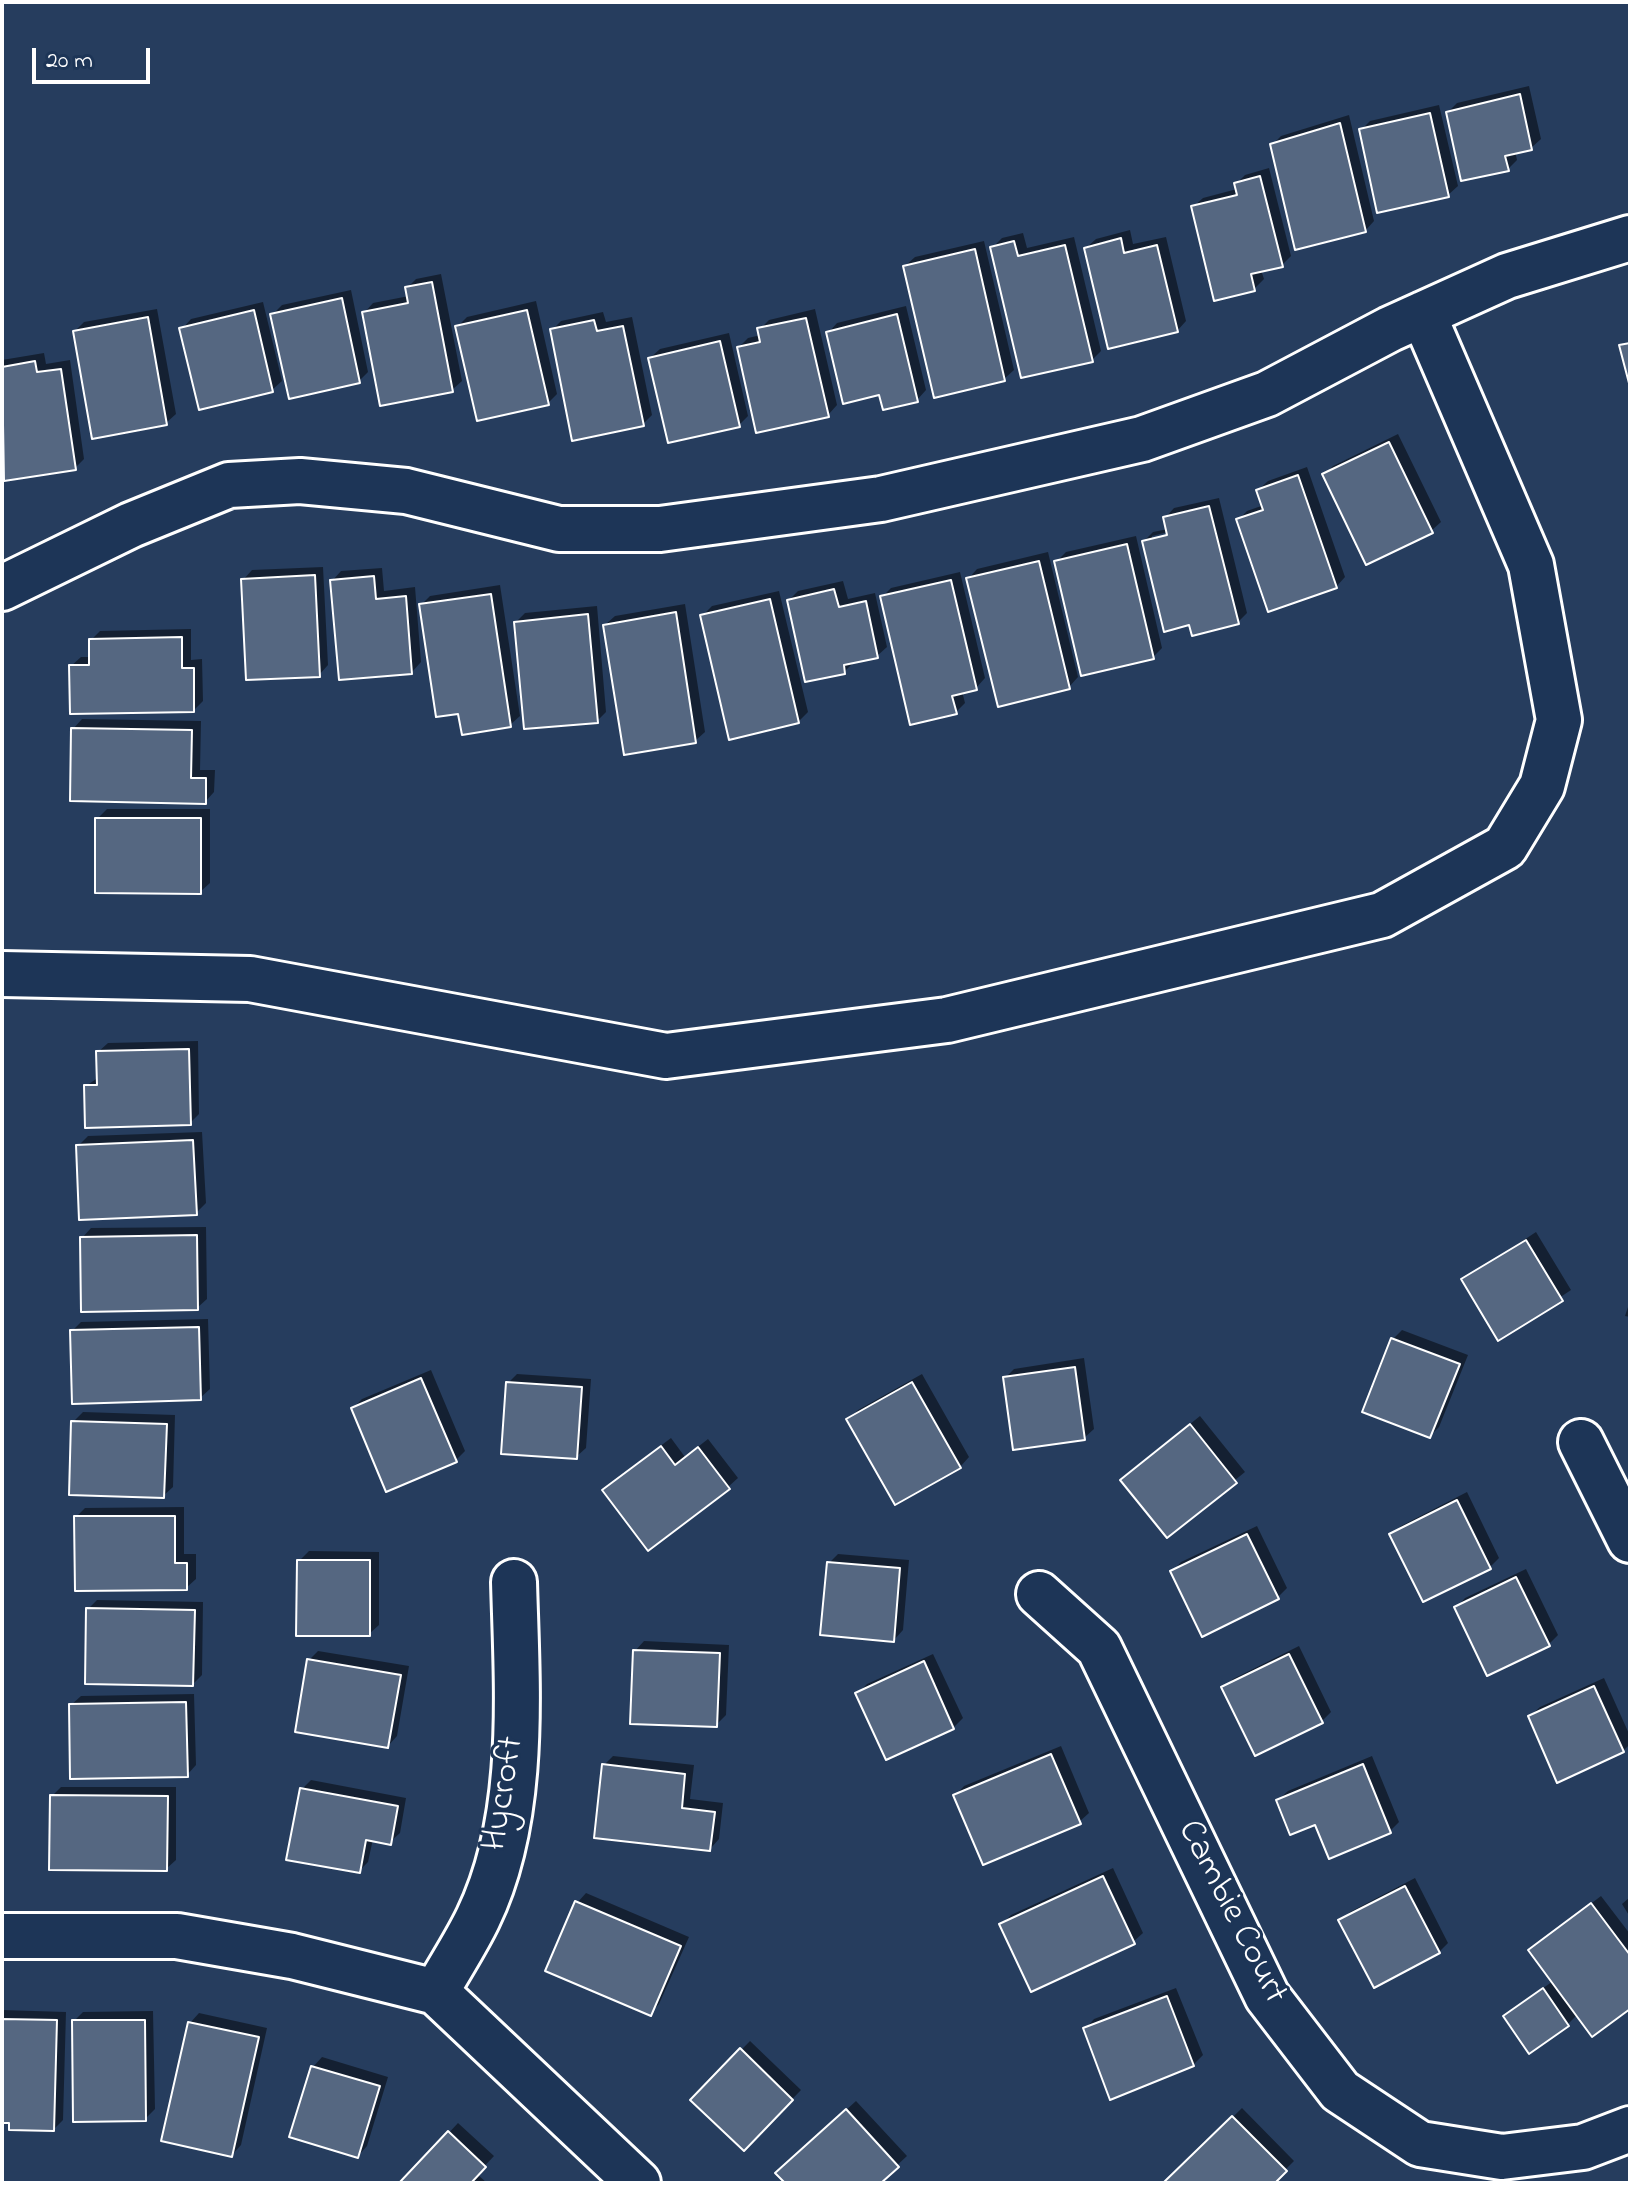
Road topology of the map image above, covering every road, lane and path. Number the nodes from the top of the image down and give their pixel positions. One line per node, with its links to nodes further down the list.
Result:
1 (1630, 238): 2 (street)
2 (1423, 314): 3 (street); 4 (street)
3 (2, 588)
4 (2, 974)
5 (1581, 1442): 6 (street)
6 (1630, 1540)
7 (514, 1582): 10 (street, Hycroft)
8 (1039, 1594): 11 (street, Cambie Court)
9 (2, 1936): 10 (street)
10 (436, 1992): 12 (street)
11 (1630, 2129)
12 (638, 2183)

